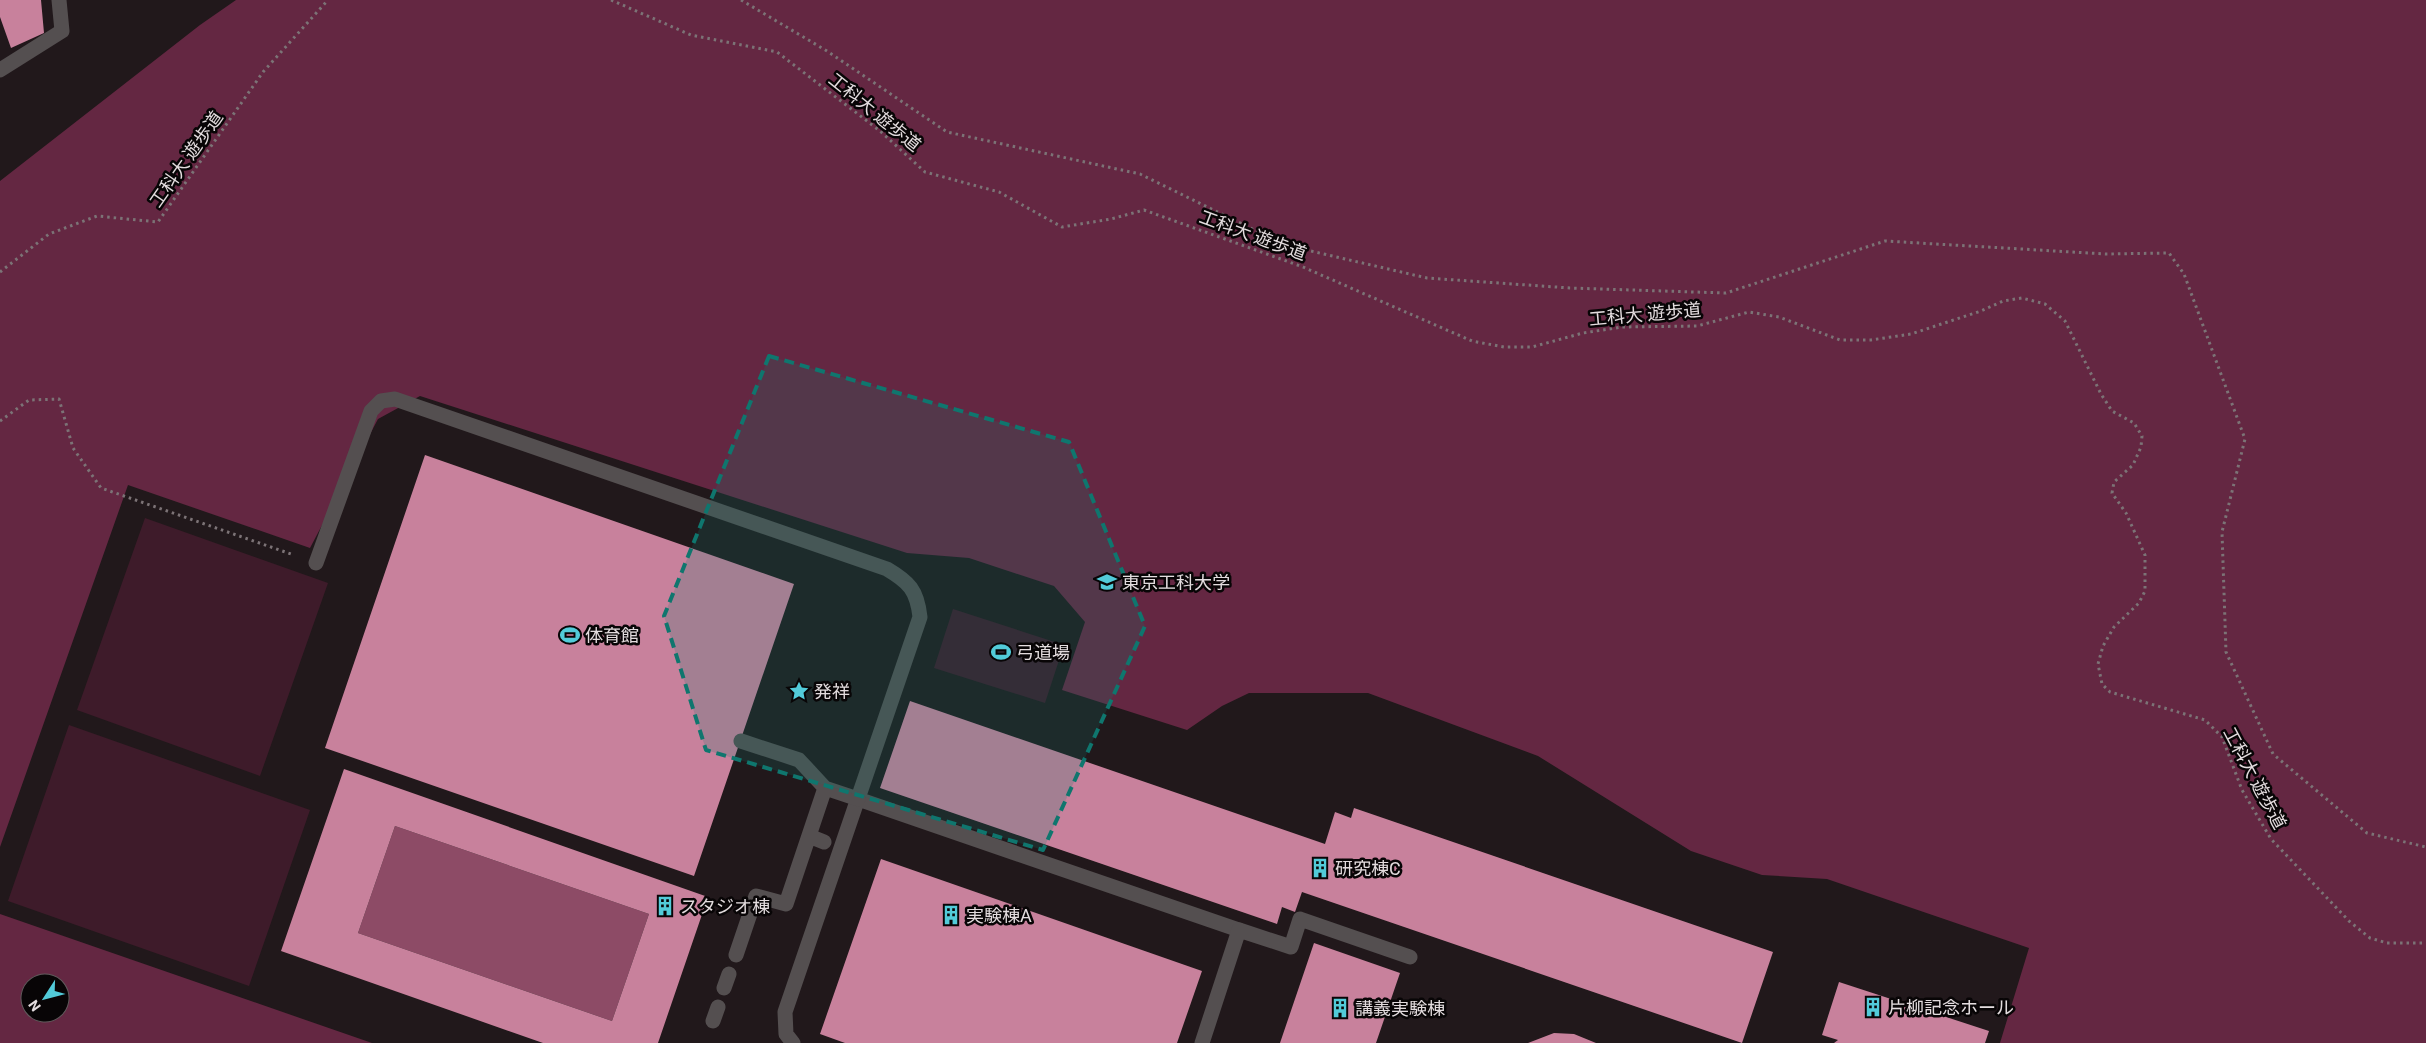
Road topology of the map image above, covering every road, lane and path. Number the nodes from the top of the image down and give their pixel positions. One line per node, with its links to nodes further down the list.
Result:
1 (59, 0): 5 (street)
2 (328, 0): 6 (path, 工科大 遊歩道)
3 (611, 0): 16 (path, 工科大 遊歩道)
4 (740, 0): 14 (path)
5 (0, 70)
6 (0, 272)
7 (0, 421): 8 (path)
8 (316, 563): 11 (street)
9 (741, 741): 10 (street)
10 (825, 788): 11 (street); 12 (street)
11 (858, 799): 15 (street); 19 (street)
12 (809, 836): 13 (street); 17 (street)
13 (824, 842)
14 (2426, 847)
15 (1239, 930): 18 (street); 20 (street)
16 (2426, 942)
17 (736, 955)
18 (1410, 957)
19 (792, 1043)
20 (1202, 1043)

